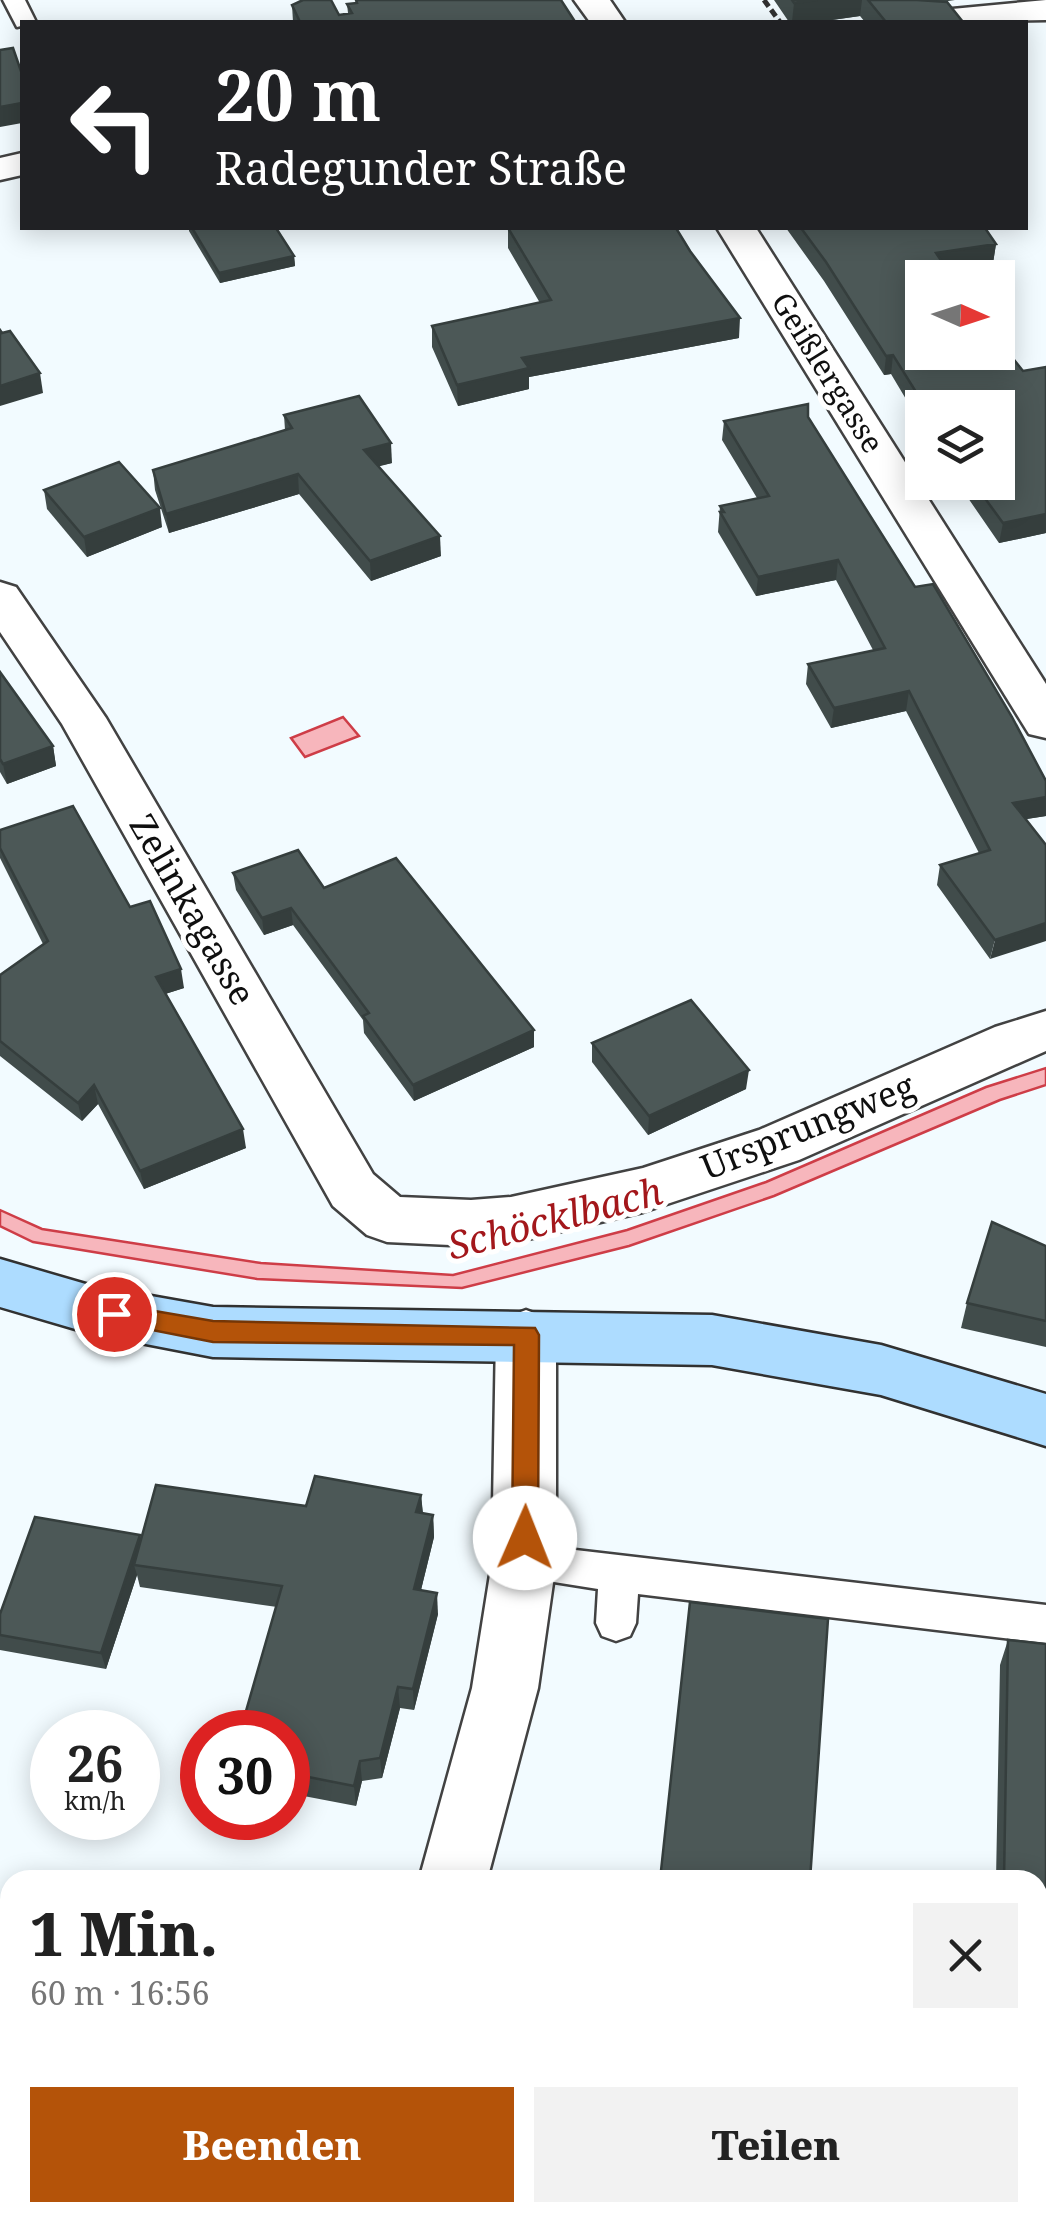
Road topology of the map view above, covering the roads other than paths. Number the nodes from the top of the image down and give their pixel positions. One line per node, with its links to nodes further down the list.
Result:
1 (1046, 8): 2 (street)
2 (947, 20)
3 (737, 230): 5 (street, Geißlergasse)
4 (0, 597): 7 (street, Zelinkagasse)
5 (1046, 722)
6 (1046, 1032): 7 (street, Ursprungweg)
7 (387, 1219)
8 (0, 1283): 9 (main road)
9 (526, 1335): 10 (main road); 11 (street)
10 (1046, 1420)
11 (524, 1562): 12 (lane); 15 (street)
12 (618, 1572): 13 (lane); 14 (lane)
13 (616, 1623)
14 (1046, 1624)
15 (456, 1870)

